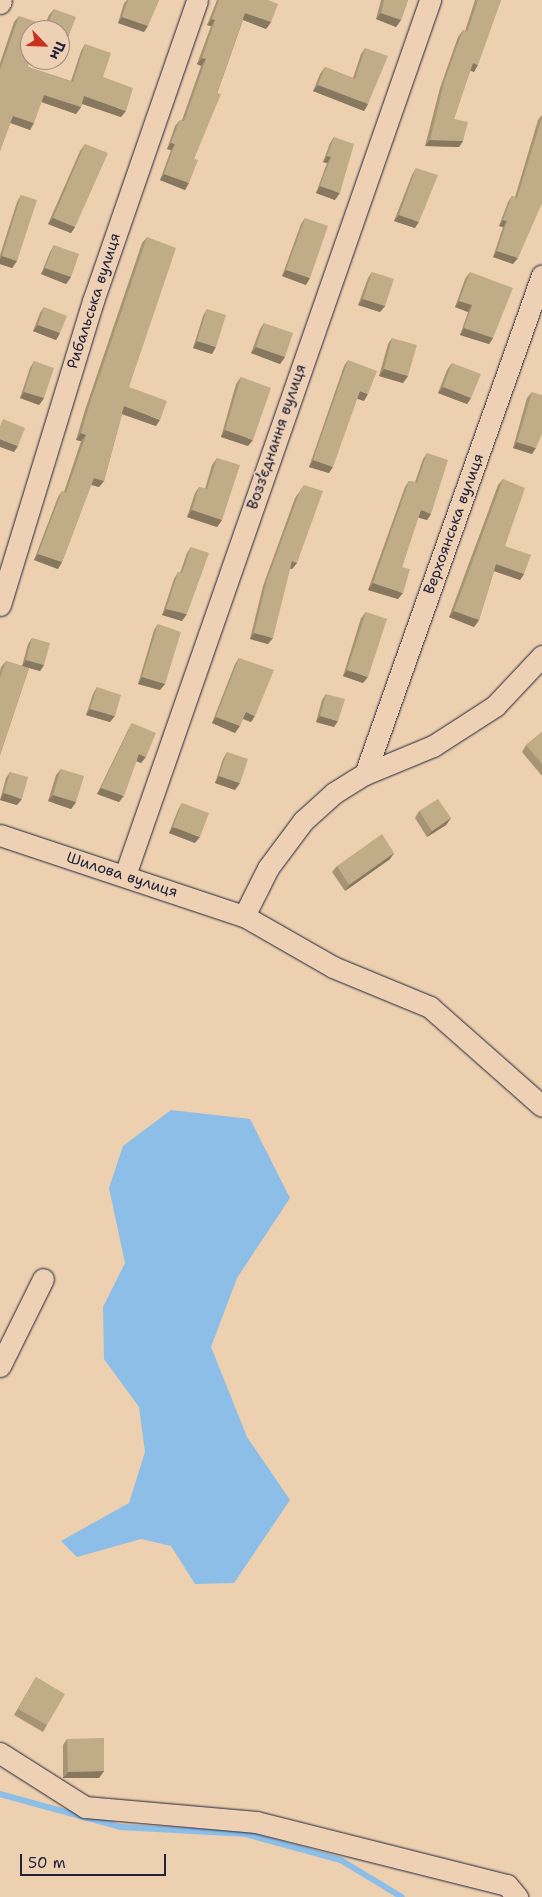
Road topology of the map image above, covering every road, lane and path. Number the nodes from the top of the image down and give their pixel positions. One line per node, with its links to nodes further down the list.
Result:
1 (198, 0): 4 (street, Рибальська вулиця)
2 (430, 0): 8 (street, Возз’єднання вулиця)
3 (542, 274): 6 (street, Верхоянська вулиця)
4 (0, 605)
5 (542, 656): 6 (street)
6 (365, 774): 9 (street)
7 (0, 835): 8 (street, Шилова вулиця)
8 (125, 875): 9 (street, Шилова вулиця)
9 (244, 916): 10 (street, Шилова вулиця)
10 (542, 1106)
11 (43, 1279): 12 (street)
12 (0, 1366)
13 (0, 1753): 14 (street)
14 (517, 1897)

